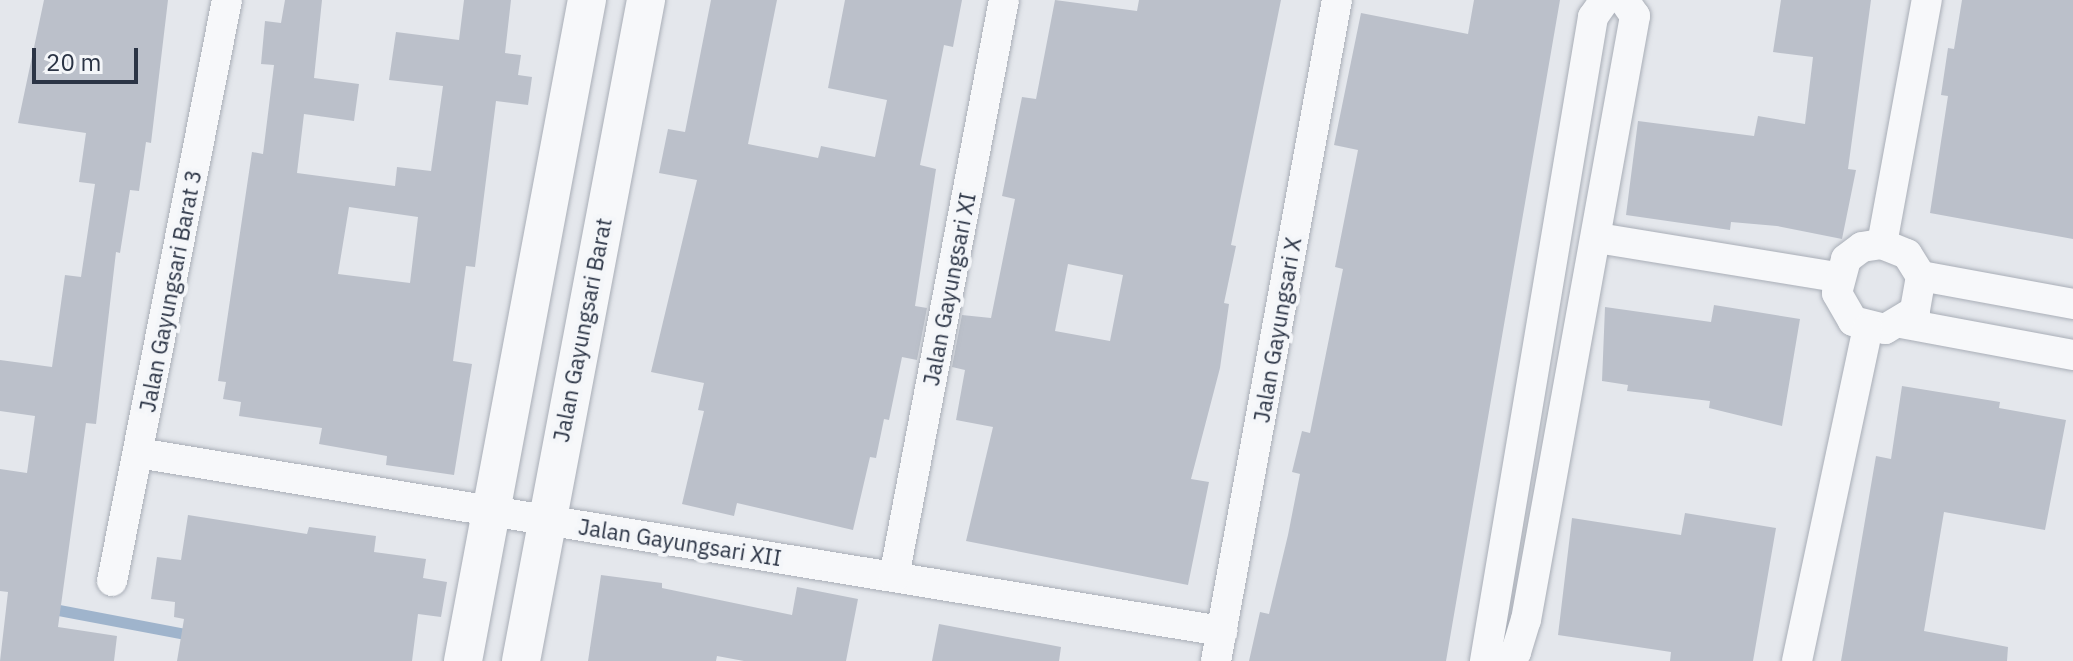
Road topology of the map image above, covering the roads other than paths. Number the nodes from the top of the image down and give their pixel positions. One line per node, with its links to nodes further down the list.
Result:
1 (227, 0): 17 (street, Jalan Gayungsari Barat 3)
2 (587, 0): 18 (street)
3 (646, 0): 19 (street, Jalan Gayungsari Barat)
4 (1004, 0): 20 (street, Jalan Gayungsari XI)
5 (1337, 0): 22 (street, Jalan Gayungsari X)
6 (1605, 0): 24 (street)
7 (1624, 0): 9 (street)
8 (1927, 0): 10 (street)
9 (1598, 238): 12 (street); 24 (street)
10 (1882, 244): 11 (street); 12 (street)
11 (1921, 276): 13 (street); 14 (street)
12 (1837, 277): 15 (street)
13 (2073, 304)
14 (1901, 323): 15 (street); 16 (street)
15 (1868, 328): 27 (street)
16 (2073, 355)
17 (138, 453): 18 (street, Jalan Gayungsari XII); 21 (street, Jalan Gayungsari Barat 3)
18 (492, 511): 19 (street, Jalan Gayungsari XII); 23 (street)
19 (545, 520): 20 (street, Jalan Gayungsari XII); 25 (street, Jalan Gayungsari Barat)
20 (894, 577): 22 (street, Jalan Gayungsari XII)
21 (112, 581)
22 (1222, 631): 26 (street, Jalan Gayungsari X)
23 (466, 648)
24 (1486, 660)
25 (521, 661)
26 (1216, 661)
27 (1797, 661)

